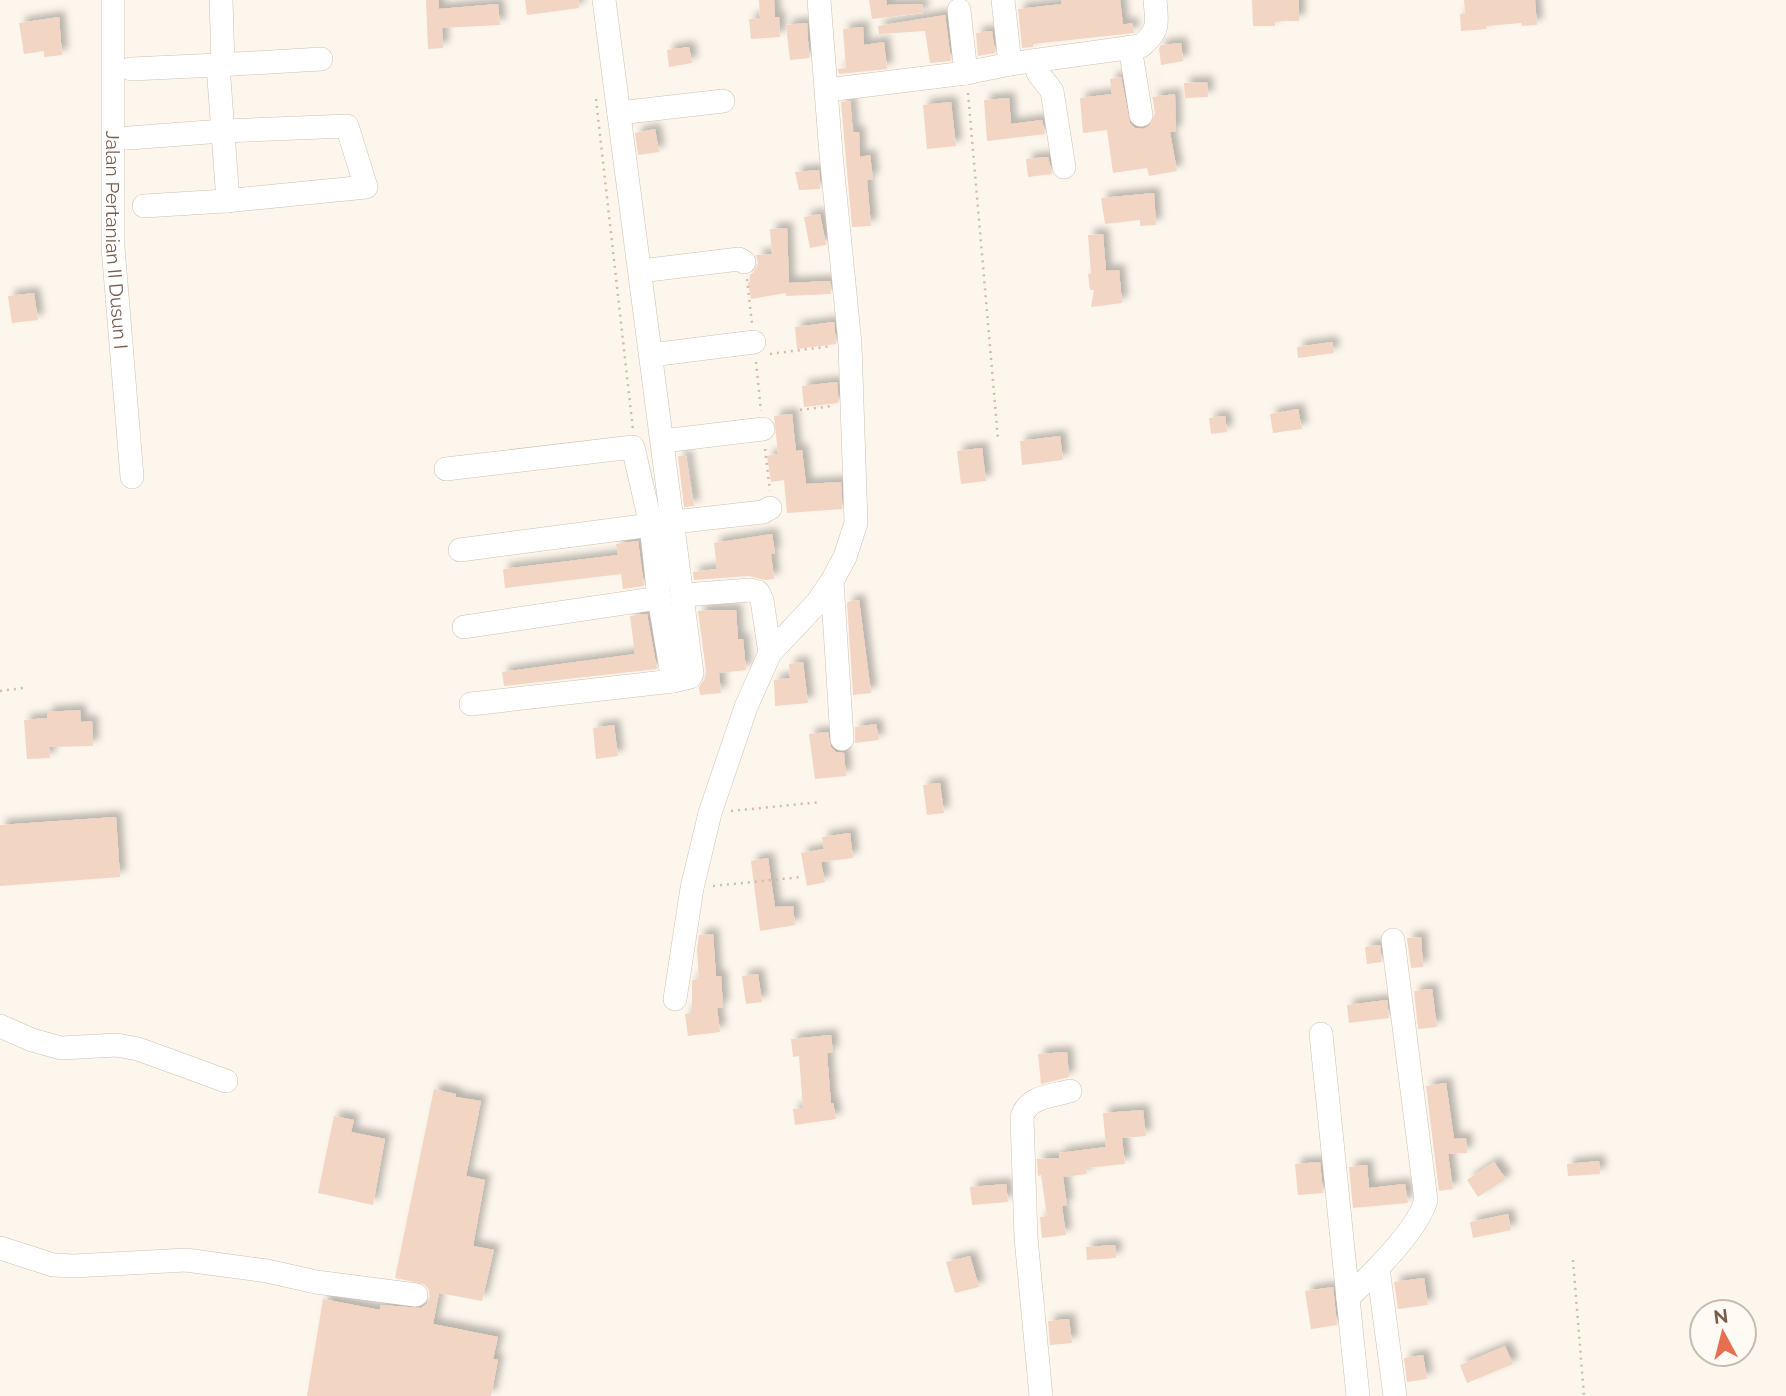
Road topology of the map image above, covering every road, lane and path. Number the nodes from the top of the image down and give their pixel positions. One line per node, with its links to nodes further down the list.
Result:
1 (113, 0): 37 (street, Jalan Pertanian II Dusun I)
2 (221, 0): 12 (street)
3 (604, 0): 18 (street)
4 (819, 0): 15 (street)
5 (1003, 0): 11 (street)
6 (1155, 0): 8 (street)
7 (958, 9): 14 (street)
8 (1130, 47): 10 (street); 19 (street)
9 (321, 59): 12 (street)
10 (1035, 61): 11 (street); 22 (street)
11 (1010, 64): 14 (street)
12 (221, 65): 13 (street); 20 (street)
13 (131, 69)
14 (966, 72): 15 (street); 33 (path)
15 (827, 90): 27 (street)
16 (596, 96): 35 (path)
17 (723, 101): 18 (street)
18 (619, 113): 26 (street)
19 (1141, 115)
20 (222, 131): 21 (street); 23 (street); 23 (street)
21 (129, 138)
22 (1064, 167)
23 (228, 201): 24 (street)
24 (144, 206)
25 (744, 262): 26 (street); 28 (path)
26 (640, 271): 29 (street)
27 (850, 344): 28 (path); 30 (street)
28 (754, 349): 29 (street); 32 (path)
29 (651, 355): 34 (street)
30 (853, 403): 31 (path); 41 (street)
31 (800, 410)
32 (763, 429): 34 (street); 38 (path)
33 (998, 439)
34 (663, 441): 39 (street)
35 (635, 450): 36 (street); 39 (street)
36 (446, 469)
37 (132, 477)
38 (770, 508): 39 (street)
39 (663, 523): 40 (street); 42 (street); 43 (street)
40 (460, 550)
41 (832, 581): 45 (street); 50 (street)
42 (684, 595): 45 (street); 46 (street)
43 (659, 598): 44 (street); 46 (street)
44 (464, 627)
45 (770, 653): 52 (street)
46 (673, 681): 49 (street)
47 (23, 688): 48 (path)
48 (0, 691)
49 (471, 704)
50 (842, 739)
51 (821, 802): 52 (path)
52 (710, 813): 54 (street)
53 (802, 877): 54 (path)
54 (692, 888): 56 (street)
55 (1393, 940): 63 (street)
56 (675, 999)
57 (0, 1026): 59 (street)
58 (1321, 1034): 65 (street)
59 (226, 1081)
60 (1070, 1091): 66 (street)
61 (0, 1248): 64 (street)
62 (1573, 1260): 69 (path)
63 (1378, 1268): 65 (street); 68 (street)
64 (416, 1295)
65 (1348, 1298): 67 (street)
66 (1041, 1396)
67 (1358, 1396)
68 (1395, 1396)
69 (1584, 1396)

